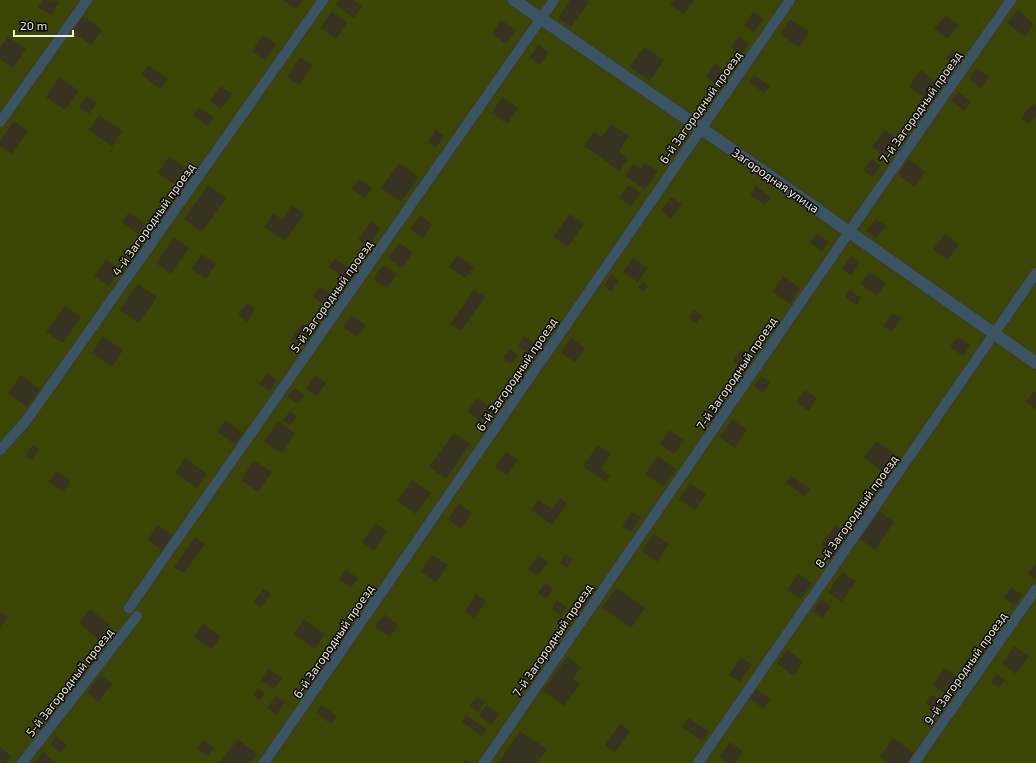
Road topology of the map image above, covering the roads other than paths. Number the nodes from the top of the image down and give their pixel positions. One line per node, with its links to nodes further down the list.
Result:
1 (87, 0): 8 (lane)
2 (323, 0): 14 (lane, 4-й Загородный проезд)
3 (514, 0): 7 (street, Загородная улица)
4 (554, 0): 7 (lane, 5-й Загородный проезд)
5 (790, 0): 9 (lane, 6-й Загородный проезд)
6 (1011, 0): 10 (lane, 7-й Загородный проезд)
7 (541, 19): 9 (street, Загородная улица); 16 (lane, 5-й Загородный проезд)
8 (0, 122)
9 (700, 128): 10 (street, Загородная улица); 19 (lane, 6-й Загородный проезд)
10 (849, 232): 12 (street, Загородная улица); 20 (lane, 7-й Загородный проезд)
11 (1036, 273): 12 (lane, 8-й Загородный проезд)
12 (994, 334): 13 (street, Загородная улица); 21 (lane, 8-й Загородный проезд)
13 (1036, 363)
14 (0, 450)
15 (1036, 589): 22 (lane, 9-й Загородный проезд)
16 (129, 608)
17 (137, 616): 18 (lane, 5-й Загородный проезд)
18 (22, 763)
19 (264, 763)
20 (484, 763)
21 (698, 763)
22 (914, 763)

